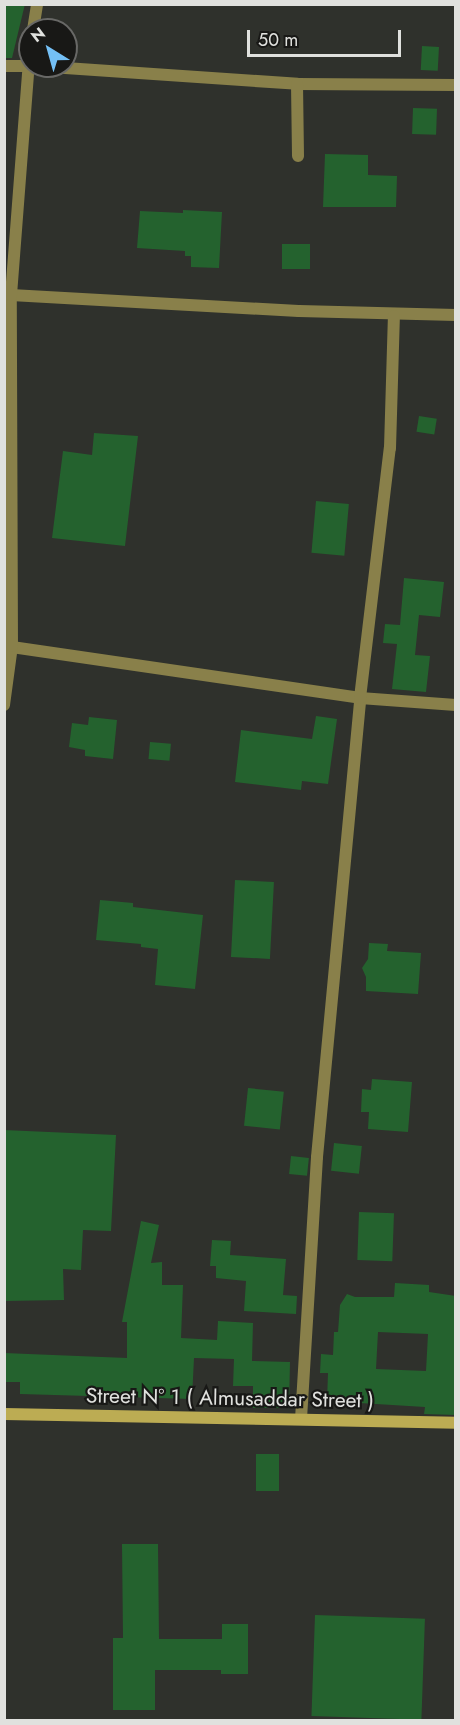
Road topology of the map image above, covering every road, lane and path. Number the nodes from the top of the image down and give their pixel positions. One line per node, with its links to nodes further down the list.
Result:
1 (78, 69): 3 (street)
2 (30, 78): 6 (street)
3 (297, 84): 4 (street); 5 (street)
4 (456, 85)
5 (298, 156)
6 (11, 295): 8 (street); 9 (street)
7 (456, 315): 8 (street)
8 (394, 316): 10 (street)
9 (8, 646): 10 (street); 11 (street)
10 (360, 698): 12 (street); 14 (street)
11 (4, 705)
12 (456, 705)
13 (4, 1414): 14 (street, Street N° 1 ( Almusaddar Street ))
14 (301, 1419): 15 (street, Street N° 1 ( Almusaddar Street ))
15 (456, 1423)

